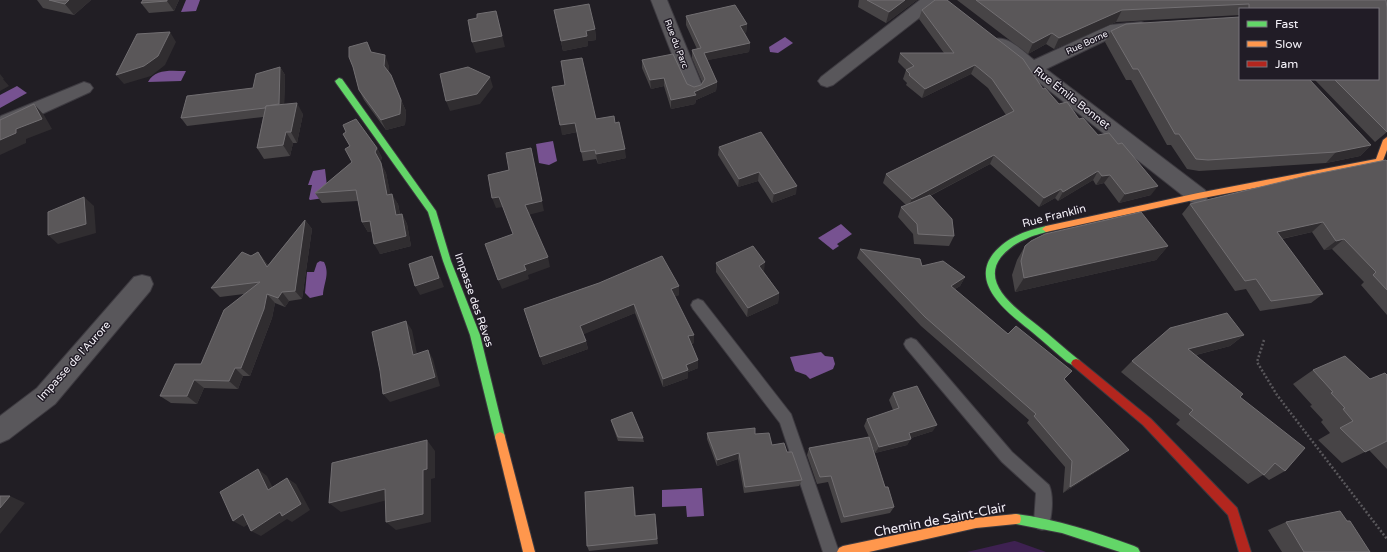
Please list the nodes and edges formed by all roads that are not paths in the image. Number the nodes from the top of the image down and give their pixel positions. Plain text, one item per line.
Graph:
1 (659, 0) edge
2 (931, 0) edge
3 (1155, 27) edge
4 (987, 33) edge
5 (1033, 68) junction
6 (339, 81) dead end
7 (827, 81) dead end
8 (84, 88) dead end
9 (694, 88) edge
10 (0, 126) edge
11 (1387, 140) edge
12 (1381, 162) edge
13 (1198, 196) junction
14 (142, 284) dead end
15 (698, 305) dead end
16 (911, 344) dead end
17 (0, 431) edge
18 (1042, 522) junction
19 (529, 552) edge
20 (831, 552) edge
21 (843, 552) edge
22 (1134, 552) edge
23 (1245, 552) edge

1 - 9 street, Rue du Parc
2 - 7 street
3 - 5 street, Rue Borne
4 - 5 street, Rue Émile Bonnet
5 - 13 street, Rue Émile Bonnet
6 - 19 street, Impasse des Rêves
8 - 10 street
11 - 12 street
12 - 13 street, Rue Franklin
13 - 23 street, Rue Franklin
14 - 17 street, Impasse de l'Aurore
15 - 20 lane
16 - 18 lane
18 - 21 street, Chemin de Saint-Clair
18 - 22 street, Chemin de Saint-Clair

